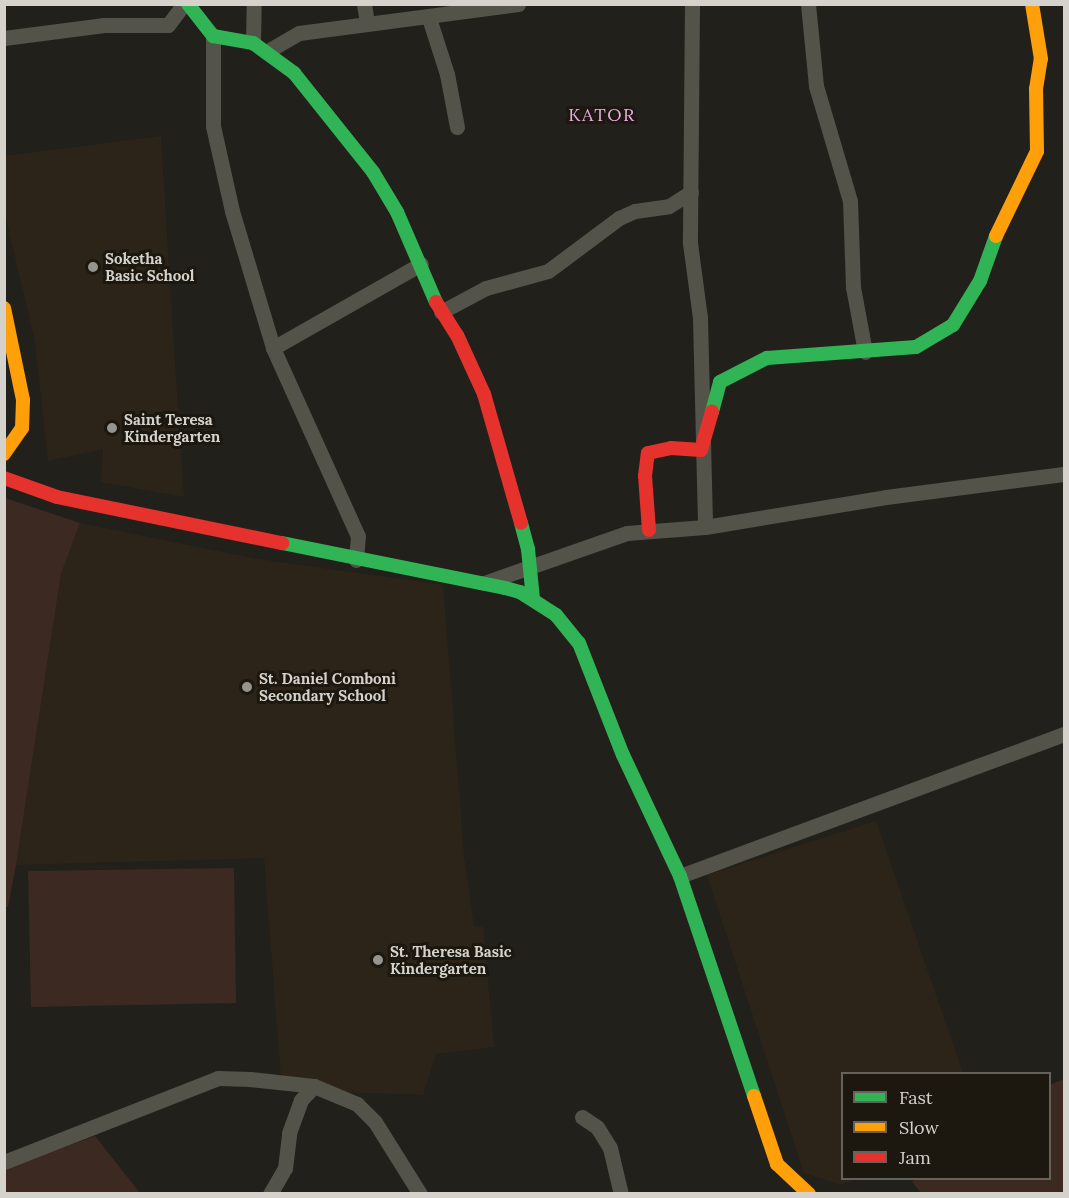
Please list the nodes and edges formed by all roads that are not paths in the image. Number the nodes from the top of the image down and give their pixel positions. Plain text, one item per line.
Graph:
1 (186, 4) edge
2 (254, 4) edge
3 (364, 4) edge
4 (518, 4) edge
5 (692, 4) edge
6 (808, 4) edge
7 (1032, 4) edge
8 (471, 8) edge
9 (429, 18) junction
10 (367, 24) junction
11 (213, 36) junction
12 (4, 38) edge
13 (260, 47) junction
14 (457, 128) dead end
15 (691, 192) junction
16 (421, 264) junction
17 (4, 308) edge
18 (441, 312) junction
19 (273, 348) junction
20 (865, 352) junction
21 (701, 450) junction
22 (4, 454) edge
23 (1065, 474) edge
24 (4, 478) edge
25 (705, 527) junction
26 (649, 530) junction
27 (356, 560) junction
28 (531, 564) junction
29 (484, 583) junction
30 (533, 599) junction
31 (1065, 734) edge
32 (680, 876) junction
33 (314, 1086) junction
34 (582, 1117) dead end
35 (4, 1162) edge
36 (270, 1194) edge
37 (420, 1194) edge
38 (621, 1194) edge
39 (809, 1194) edge

1 - 11 street
1 - 12 street
2 - 13 street
3 - 10 street
4 - 8 street
5 - 15 street
6 - 20 street
7 - 20 street
8 - 9 street
9 - 10 street
9 - 14 street
10 - 13 street
11 - 13 street
11 - 19 street
13 - 16 street
15 - 18 street
15 - 21 street
16 - 18 street
16 - 19 street
17 - 22 street
18 - 28 street
19 - 27 street
20 - 21 street
21 - 25 street
21 - 26 street
23 - 25 street
24 - 27 street
25 - 26 street
26 - 28 street
27 - 29 street
28 - 29 street
28 - 30 street
29 - 30 street
30 - 32 street
31 - 32 street
32 - 39 street
33 - 35 street
33 - 36 street
33 - 37 street
34 - 38 street

